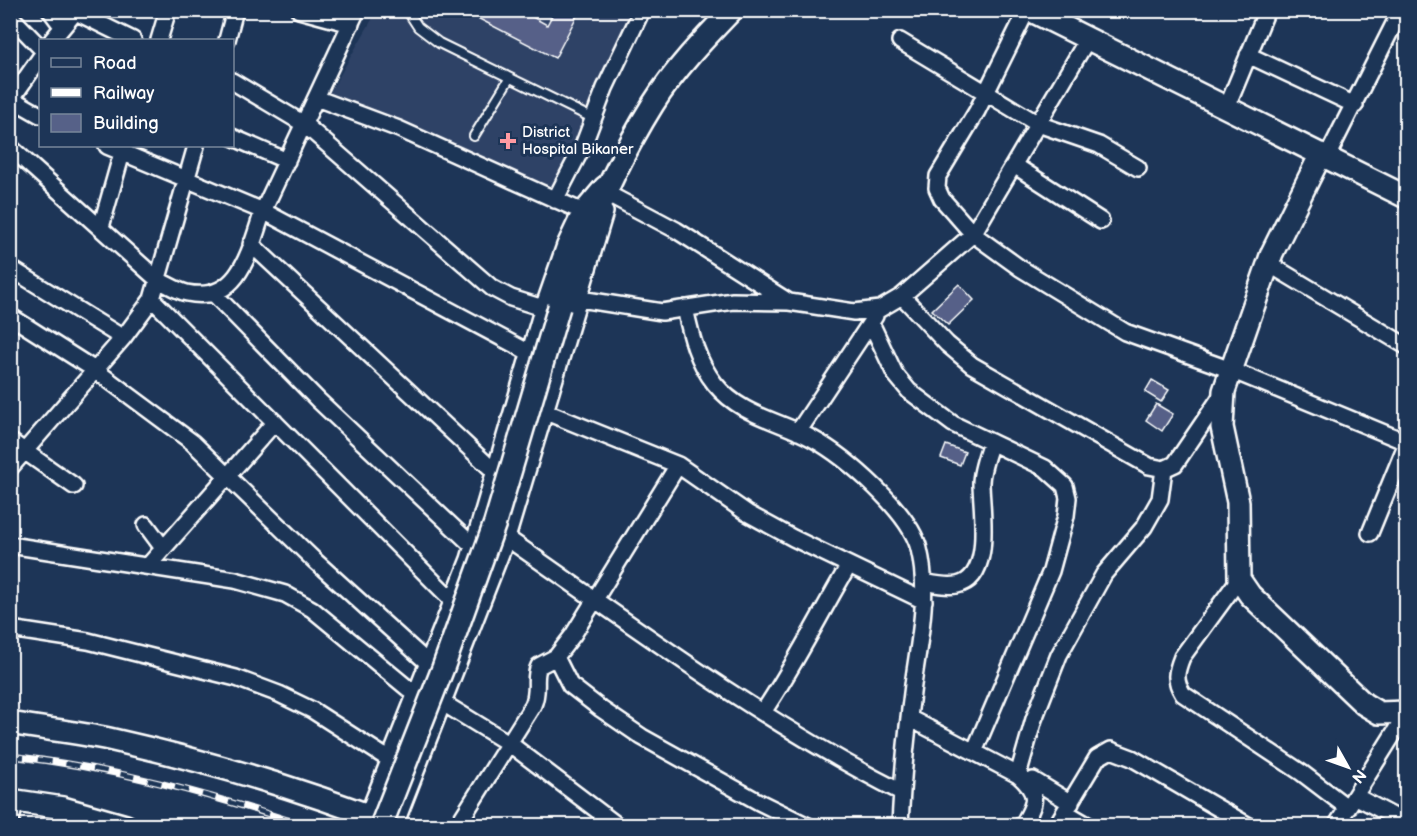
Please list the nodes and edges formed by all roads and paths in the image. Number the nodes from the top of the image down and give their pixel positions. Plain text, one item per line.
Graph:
1 (50, 10) edge
2 (168, 10) edge
3 (236, 10) edge
4 (299, 10) edge
5 (407, 10) edge
6 (642, 10) edge
7 (732, 10) edge
8 (1029, 10) edge
9 (1267, 10) edge
10 (1401, 10) edge
11 (76, 11) edge
12 (10, 16) edge
13 (354, 17) edge
14 (62, 26) junction
15 (53, 39) edge
16 (131, 39) edge
17 (159, 39) edge
18 (227, 39) edge
19 (1087, 40) junction
20 (900, 41) dead end
21 (39, 46) edge
22 (1248, 55) junction
23 (39, 59) edge
24 (509, 79) junction
25 (234, 82) edge
26 (12, 92) edge
27 (986, 94) junction
28 (316, 98) junction
29 (1355, 105) junction
30 (1227, 107) junction
31 (39, 114) edge
32 (592, 118) junction
33 (304, 124) junction
34 (1038, 124) junction
35 (474, 136) dead end
36 (234, 138) edge
37 (10, 147) edge
38 (196, 147) edge
39 (123, 148) edge
40 (1324, 155) junction
41 (287, 161) junction
42 (1014, 165) junction
43 (617, 168) junction
44 (1138, 168) dead end
45 (187, 177) junction
46 (610, 195) junction
47 (1407, 196) edge
48 (555, 200) junction
49 (263, 211) junction
50 (581, 211) junction
51 (1101, 221) dead end
52 (101, 227) junction
53 (973, 234) junction
54 (251, 244) junction
55 (1269, 264) junction
56 (10, 268) edge
57 (158, 280) junction
58 (214, 294) junction
59 (902, 296) junction
60 (580, 298) junction
61 (152, 299) junction
62 (789, 302) junction
63 (551, 307) junction
64 (685, 308) junction
65 (880, 309) junction
66 (10, 316) edge
67 (871, 323) junction
68 (123, 338) junction
69 (1407, 346) edge
70 (530, 353) junction
71 (95, 370) junction
72 (1231, 370) junction
73 (1224, 392) junction
74 (546, 412) junction
75 (275, 422) junction
76 (798, 432) junction
77 (10, 441) edge
78 (991, 442) junction
79 (1407, 444) edge
80 (25, 451) junction
81 (678, 465) junction
82 (10, 468) edge
83 (1164, 469) junction
84 (495, 472) junction
85 (228, 475) junction
86 (74, 486) dead end
87 (146, 525) dead end
88 (1370, 533) dead end
89 (507, 538) junction
90 (10, 545) edge
91 (473, 546) junction
92 (163, 548) junction
93 (849, 565) junction
94 (148, 566) junction
95 (1239, 579) junction
96 (924, 582) junction
97 (594, 600) junction
98 (453, 601) junction
99 (924, 601) junction
100 (10, 629) edge
101 (556, 657) junction
102 (429, 664) junction
103 (416, 695) junction
104 (443, 702) junction
105 (763, 712) junction
106 (1407, 713) edge
107 (909, 718) junction
108 (10, 723) edge
109 (510, 744) junction
110 (974, 752) junction
111 (390, 760) junction
112 (1018, 775) junction
113 (1034, 780) dead end
114 (901, 792) junction
115 (13, 801) edge
116 (1352, 802) junction
117 (1068, 808) junction
118 (385, 822) edge
119 (10, 823) edge
120 (1407, 823) edge
121 (120, 825) edge
122 (457, 825) edge
123 (618, 825) edge
124 (808, 825) edge
125 (900, 825) edge
126 (1022, 825) edge
127 (1056, 825) edge
128 (1089, 825) edge
129 (1248, 825) edge
130 (1336, 825) edge

1 - 14 street
2 - 17 street
3 - 18 street
4 - 13 street
5 - 24 lane
6 - 32 street
7 - 43 street
8 - 19 street
8 - 27 street
9 - 22 street
10 - 29 street
11 - 14 street
11 - 16 street
12 - 21 street
13 - 28 street
14 - 15 street
19 - 30 street
19 - 34 street
20 - 27 street
22 - 29 street
22 - 30 street
23 - 26 street
24 - 32 lane
24 - 35 lane
25 - 33 street
26 - 31 street
27 - 34 street
27 - 53 street
28 - 33 street
28 - 48 street
29 - 40 street
30 - 40 street
32 - 48 street
33 - 41 street
33 - 63 street
34 - 42 street
34 - 44 street
36 - 41 street
37 - 52 street
38 - 45 street
39 - 45 street
39 - 52 street
40 - 47 street
40 - 55 street
41 - 49 street
42 - 51 street
42 - 53 street
43 - 46 street
43 - 50 street
43 - 63 street
45 - 49 street
45 - 57 street
46 - 60 street
46 - 62 street
48 - 50 street
49 - 54 street
49 - 70 street
50 - 63 street
52 - 57 street
53 - 59 street
53 - 72 street
54 - 58 street
54 - 84 street
55 - 69 street
55 - 72 street
56 - 68 street
57 - 58 street
57 - 61 street
58 - 91 street
59 - 65 street
59 - 83 street
60 - 64 street
60 - 74 street
61 - 68 street
61 - 75 street
62 - 64 street
62 - 65 street
63 - 70 street
63 - 118 street, bridge
64 - 76 street
65 - 67 street
66 - 71 street
67 - 76 street
67 - 78 street
68 - 71 street
70 - 84 street
71 - 80 street
71 - 85 street
72 - 73 street
72 - 79 street
73 - 83 street
73 - 95 street
74 - 81 street
74 - 89 street
75 - 85 street
75 - 98 street
76 - 96 street
77 - 80 street
78 - 96 street
78 - 110 street
79 - 88 street
80 - 82 street
80 - 86 street
81 - 93 street
81 - 97 street
83 - 112 street
84 - 91 street
85 - 92 street
85 - 102 street
87 - 92 street
89 - 97 street
89 - 104 street
90 - 94 street
91 - 98 street
92 - 94 street
93 - 99 street
93 - 105 street
94 - 103 street
95 - 106 street
95 - 116 street
96 - 99 street
97 - 101 street
97 - 105 street
98 - 102 street
99 - 107 street
100 - 111 street
101 - 109 street
101 - 124 street
102 - 103 street
103 - 111 street
104 - 109 street
104 - 118 street
105 - 114 street
106 - 116 street
107 - 110 street
107 - 114 street
108 - 118 street
109 - 122 street
109 - 123 street
110 - 112 street
111 - 118 street
112 - 126 street
113 - 117 street
114 - 125 street
115 - 119 street
115 - 121 street
116 - 120 street
116 - 130 street
117 - 127 street
117 - 128 street
117 - 129 street

